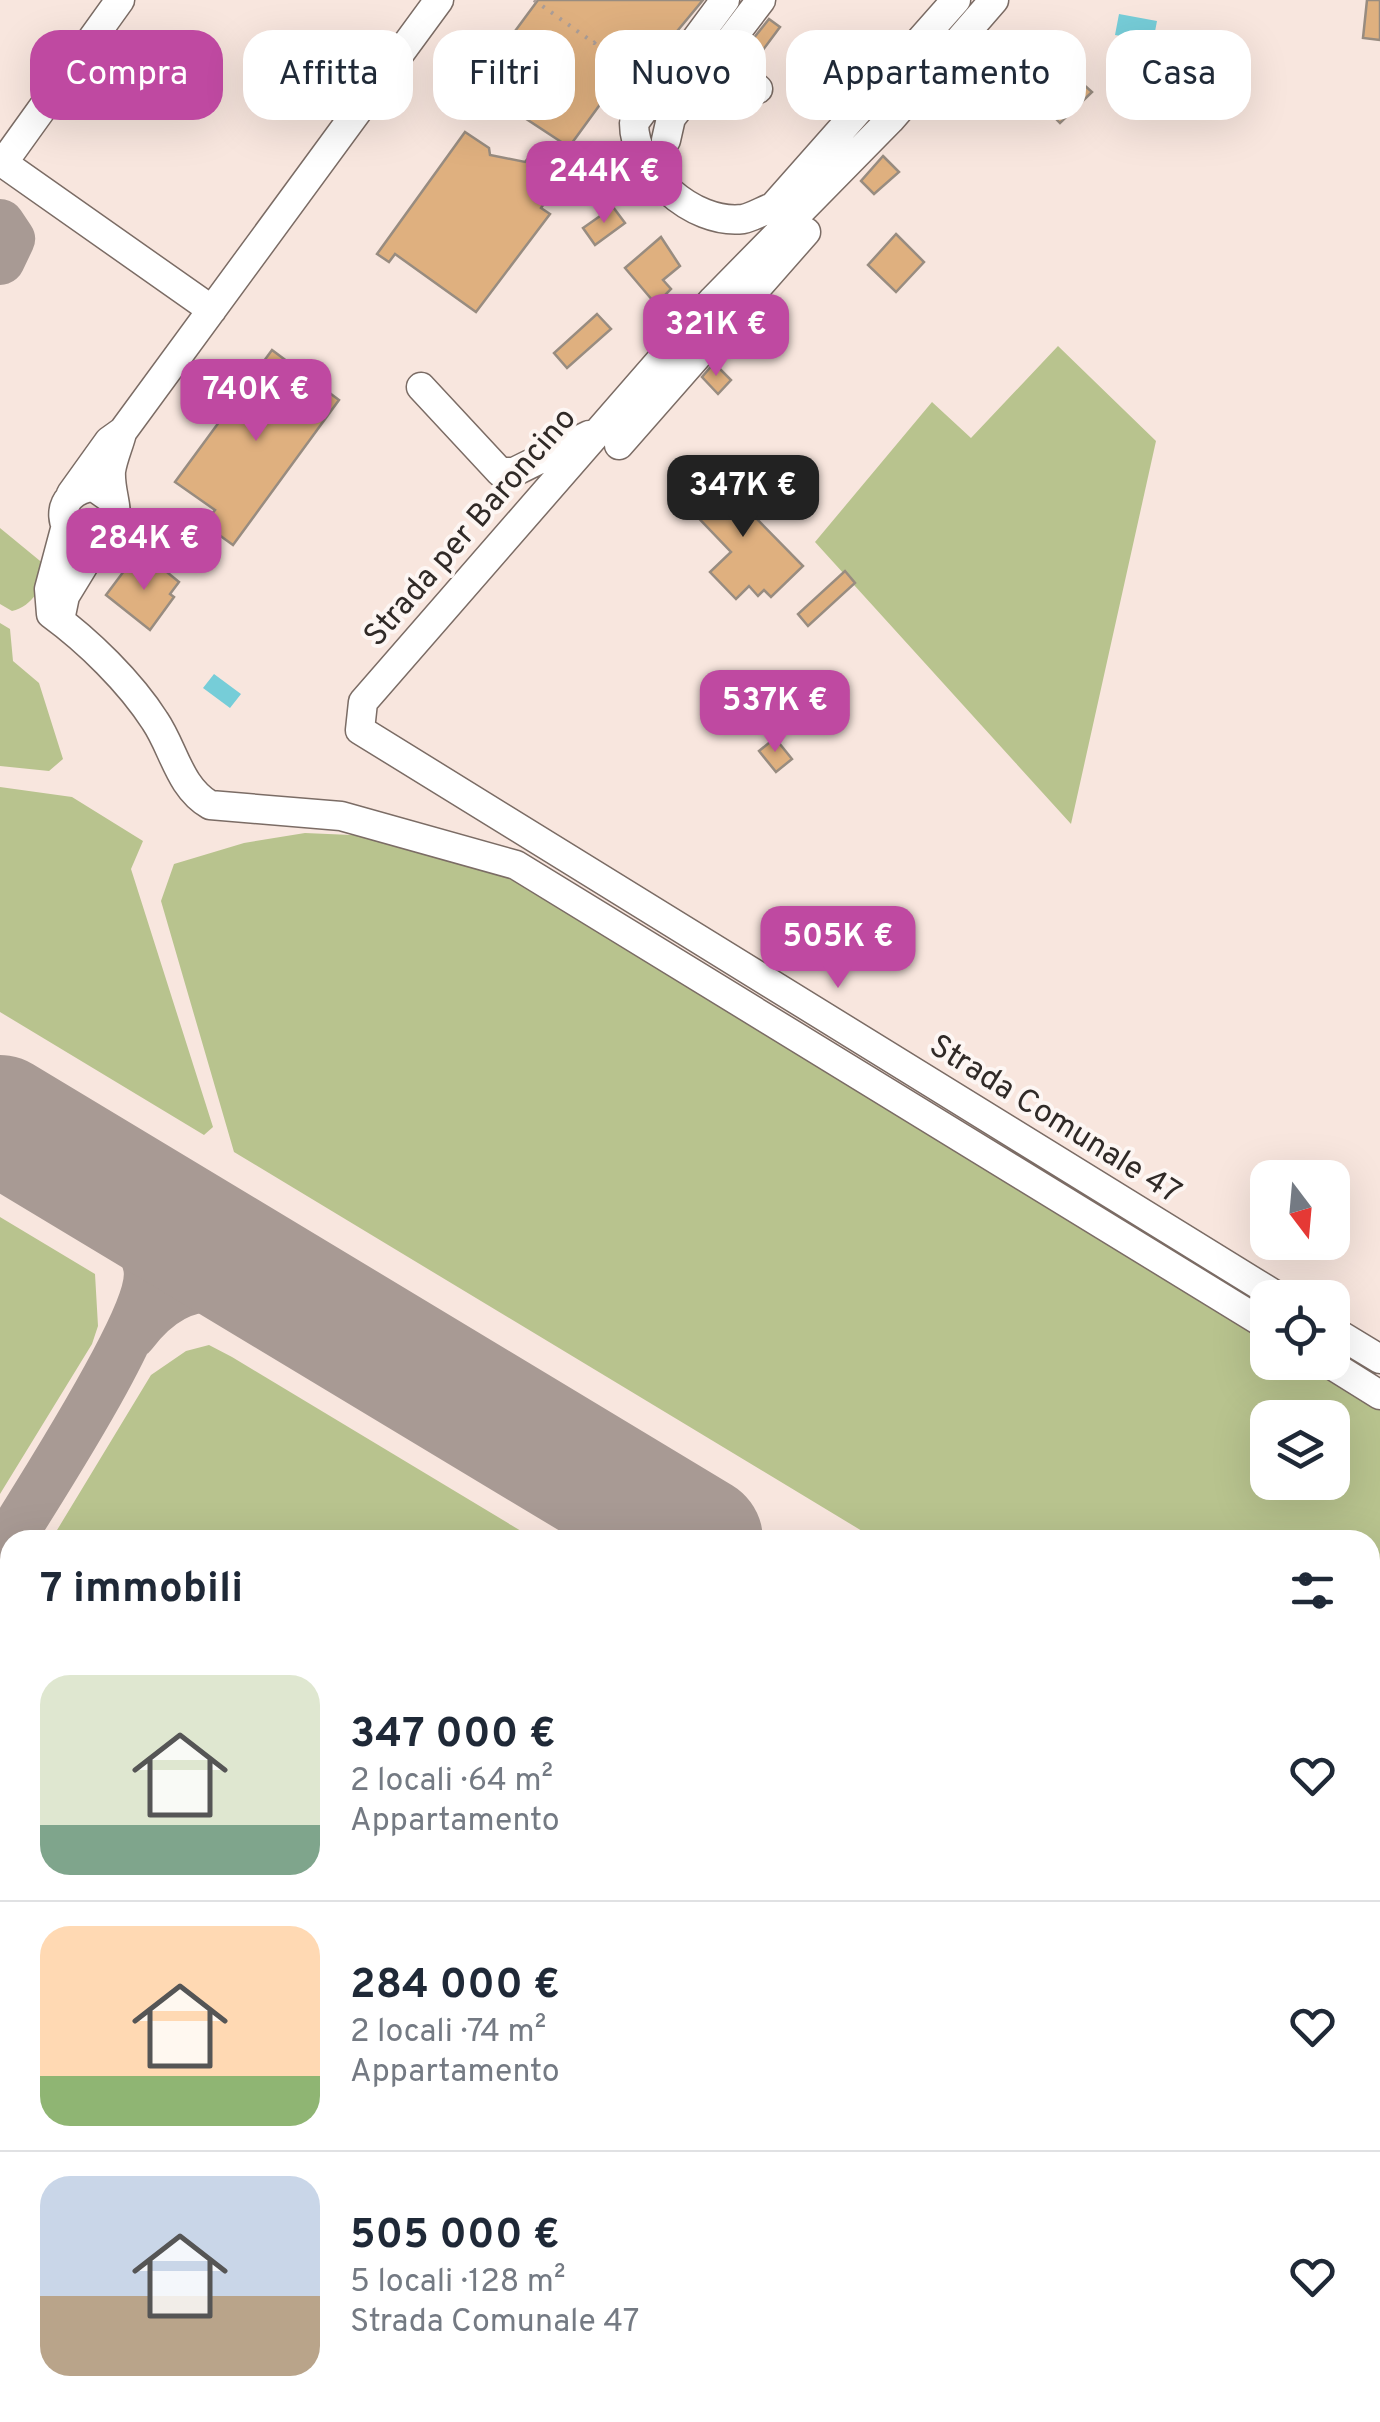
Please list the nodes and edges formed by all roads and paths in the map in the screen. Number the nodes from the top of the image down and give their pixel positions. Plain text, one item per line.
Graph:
1 (120, 0) edge
2 (440, 0) edge
3 (534, 0) edge
4 (725, 0) edge
5 (760, 0) edge
6 (944, 0) edge
7 (956, 0) edge
8 (994, 0) edge
9 (595, 42) edge
10 (692, 120) edge
11 (844, 125) junction
12 (666, 140) junction
13 (646, 167) junction
14 (212, 310) junction
15 (421, 387) dead end
16 (123, 432) junction
17 (609, 437) junction
18 (70, 494) junction
19 (114, 501) junction
20 (65, 528) junction
21 (98, 542) junction
22 (60, 620) junction
23 (363, 702) joint
24 (1251, 1280) edge
25 (1250, 1315) edge
26 (1350, 1341) edge
27 (1380, 1359) edge
28 (1350, 1377) edge
29 (1380, 1395) edge

1 - 14 street
2 - 14 street
3 - 9 path
4 - 13 street
5 - 12 street
6 - 11 street
7 - 11 street
8 - 17 street, Strada per Baroncino
10 - 12 street
11 - 13 street
12 - 13 street
14 - 16 street
15 - 17 street
16 - 18 street
16 - 19 street
17 - 23 street, Strada per Baroncino
18 - 19 street
18 - 20 street
19 - 21 street
20 - 21 street
20 - 22 street
21 - 22 street
22 - 25 street
23 - 24 street, Strada Comunale 47
26 - 27 street
28 - 29 street

